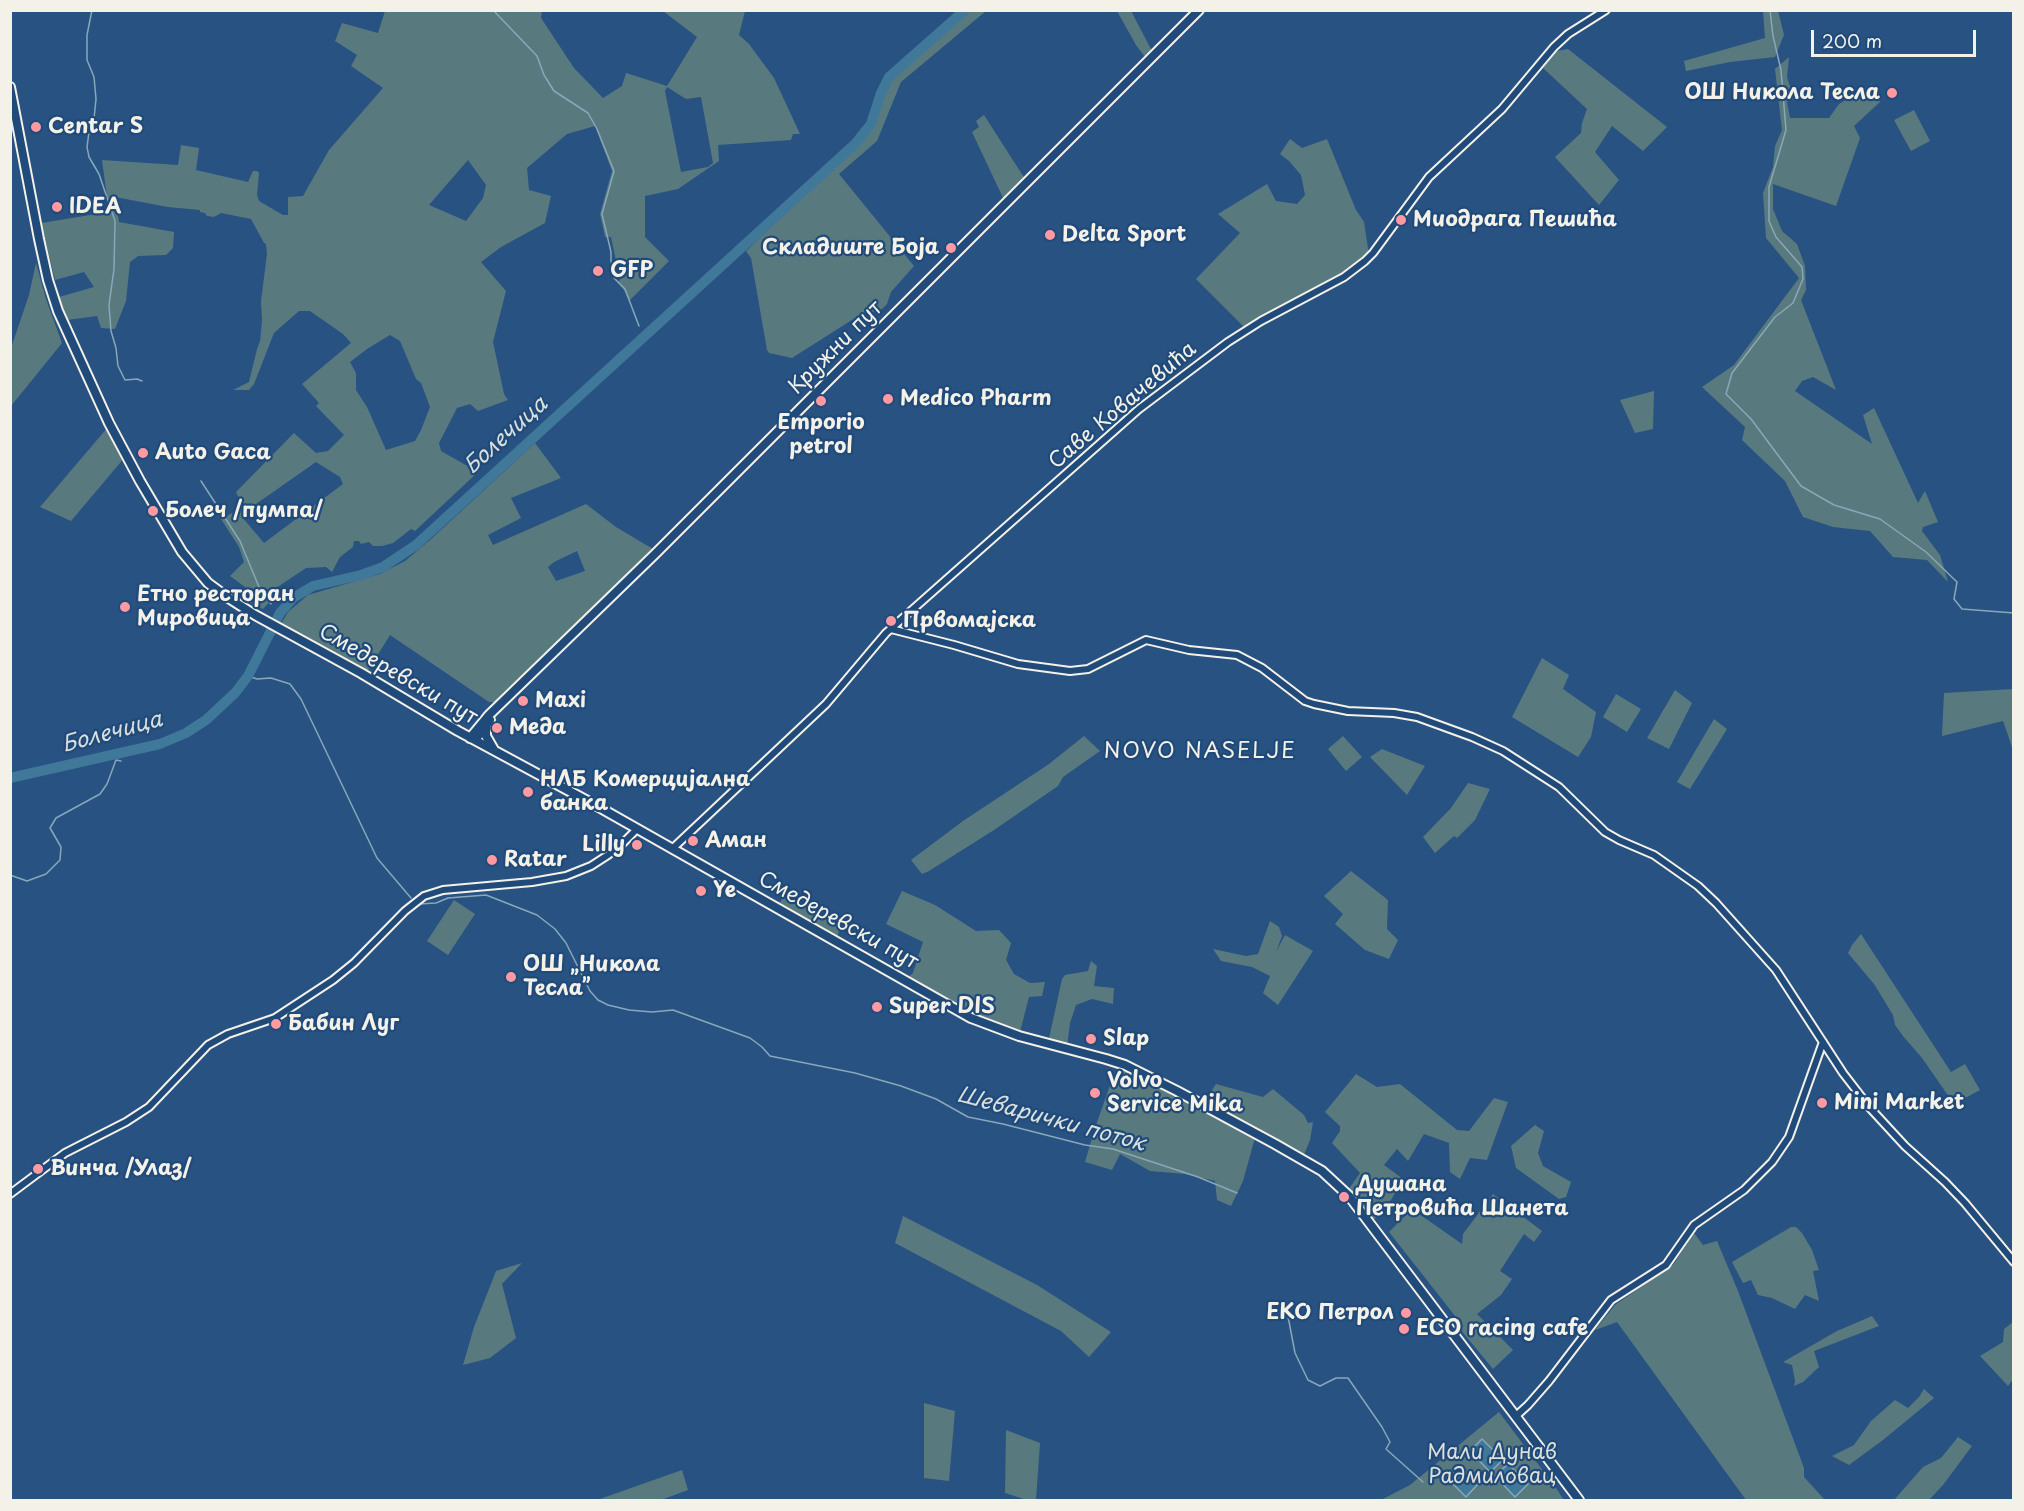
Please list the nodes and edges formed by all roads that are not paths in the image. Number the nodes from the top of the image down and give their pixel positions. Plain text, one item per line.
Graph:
1 (1199, 10) edge
2 (1606, 10) edge
3 (10, 87) edge
4 (891, 629) junction
5 (483, 725) junction
6 (458, 731) junction
7 (473, 739) junction
8 (495, 752) junction
9 (637, 829) junction
10 (672, 849) junction
11 (1823, 1042) junction
12 (10, 1194) edge
13 (2013, 1262) edge
14 (1515, 1415) junction
15 (1579, 1500) edge

1 - 5 main road, Кружни пут
2 - 4 street, Саве Ковачевића
3 - 6 main road, Смедеревски пут
4 - 10 street, Саве Ковачевића
4 - 11 street
5 - 6 main road
5 - 7 main road, Кружни пут
5 - 8 main road
6 - 7 main road, Смедеревски пут
7 - 8 main road, Смедеревски пут
8 - 9 main road, Смедеревски пут
9 - 10 main road, Смедеревски пут
9 - 12 street
10 - 14 main road, Смедеревски пут
11 - 13 street
11 - 14 street
14 - 15 main road, Смедеревски пут

